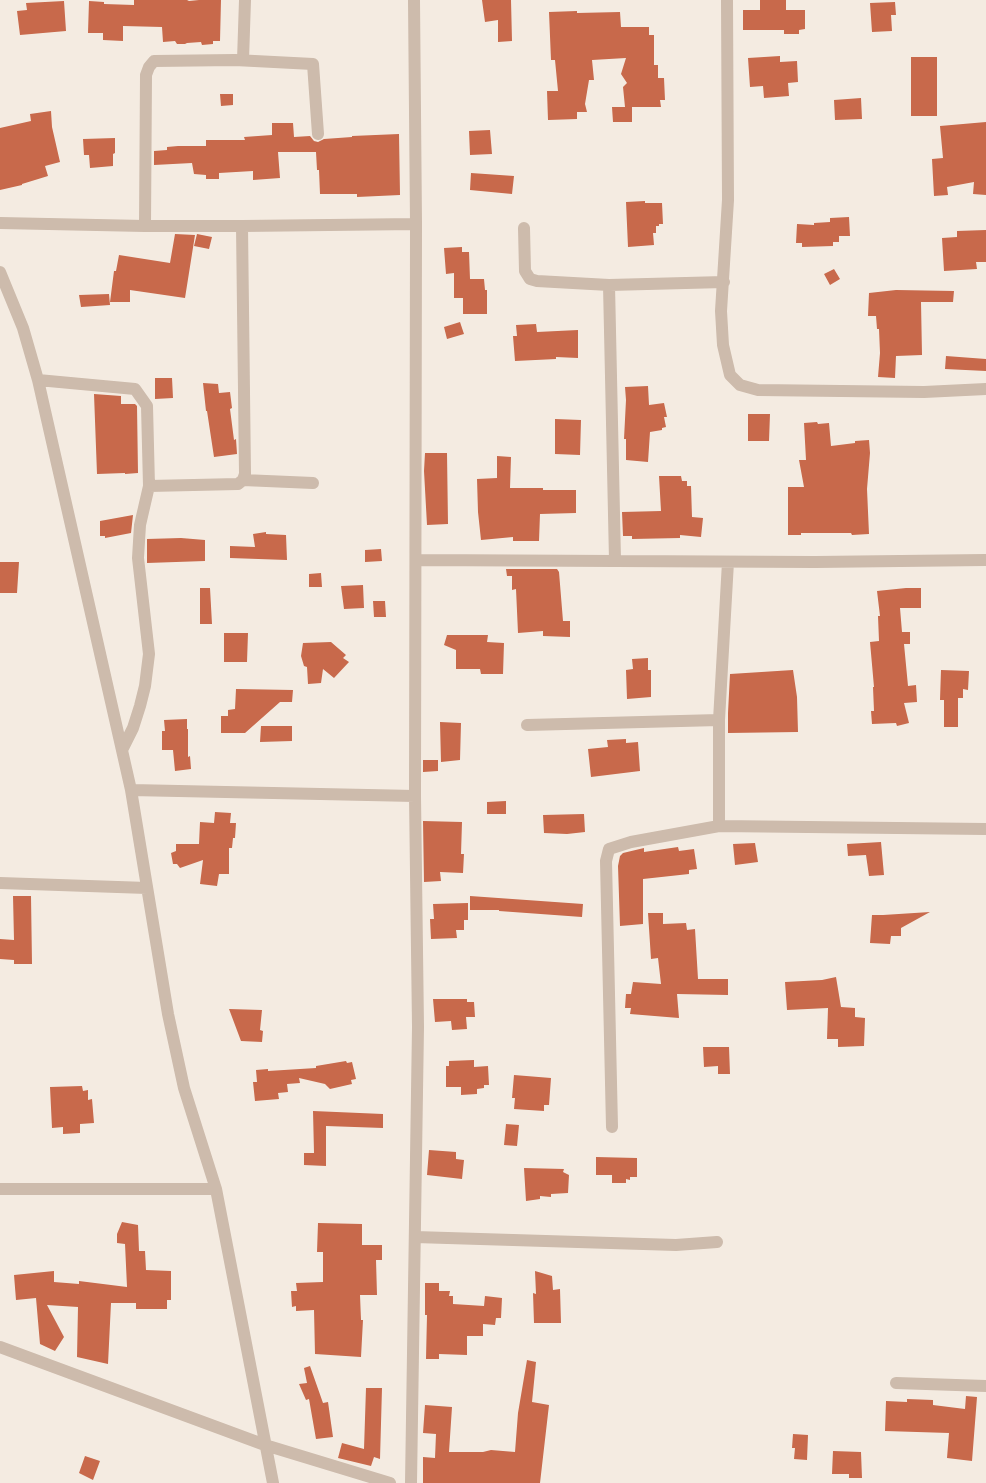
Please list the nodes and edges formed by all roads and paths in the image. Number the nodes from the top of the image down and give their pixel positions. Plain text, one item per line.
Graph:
1 (245, 0) edge
2 (414, 0) edge
3 (727, 0) edge
4 (242, 60) junction
5 (318, 134) dead end
6 (0, 223) edge
7 (416, 224) junction
8 (145, 226) junction
9 (242, 226) junction
10 (524, 228) dead end
11 (0, 272) edge
12 (724, 282) junction
13 (609, 285) junction
14 (38, 380) junction
15 (986, 389) edge
16 (243, 480) junction
17 (313, 482) dead end
18 (150, 486) junction
19 (416, 560) junction
20 (615, 560) junction
21 (986, 560) edge
22 (728, 562) junction
23 (719, 720) junction
24 (527, 725) dead end
25 (122, 750) junction
26 (131, 790) junction
27 (415, 796) junction
28 (719, 826) junction
29 (986, 829) edge
30 (0, 883) edge
31 (146, 888) junction
32 (612, 1127) dead end
33 (0, 1189) edge
34 (216, 1189) junction
35 (415, 1237) junction
36 (717, 1242) dead end
37 (0, 1347) edge
38 (896, 1384) dead end
39 (986, 1386) edge
40 (265, 1445) junction
41 (273, 1483) edge
42 (390, 1483) edge
43 (411, 1483) edge

1 - 4 street
2 - 7 street
3 - 12 street
4 - 5 street
4 - 8 street
6 - 8 street
7 - 9 street
7 - 19 street
8 - 9 street
9 - 16 street
10 - 13 street
11 - 14 street
12 - 13 street
12 - 15 street
13 - 20 street
14 - 18 street
14 - 25 street
16 - 17 street
16 - 18 street
18 - 25 street
19 - 20 street
19 - 27 street
20 - 22 street
21 - 22 street
22 - 23 street
23 - 24 street
23 - 28 street
25 - 26 street
26 - 27 street
26 - 31 street
27 - 35 street
28 - 29 street
28 - 32 street
30 - 31 street
31 - 34 street
33 - 34 street
34 - 40 street
35 - 36 street
35 - 43 street
37 - 40 street
38 - 39 street
40 - 41 street
40 - 42 street

